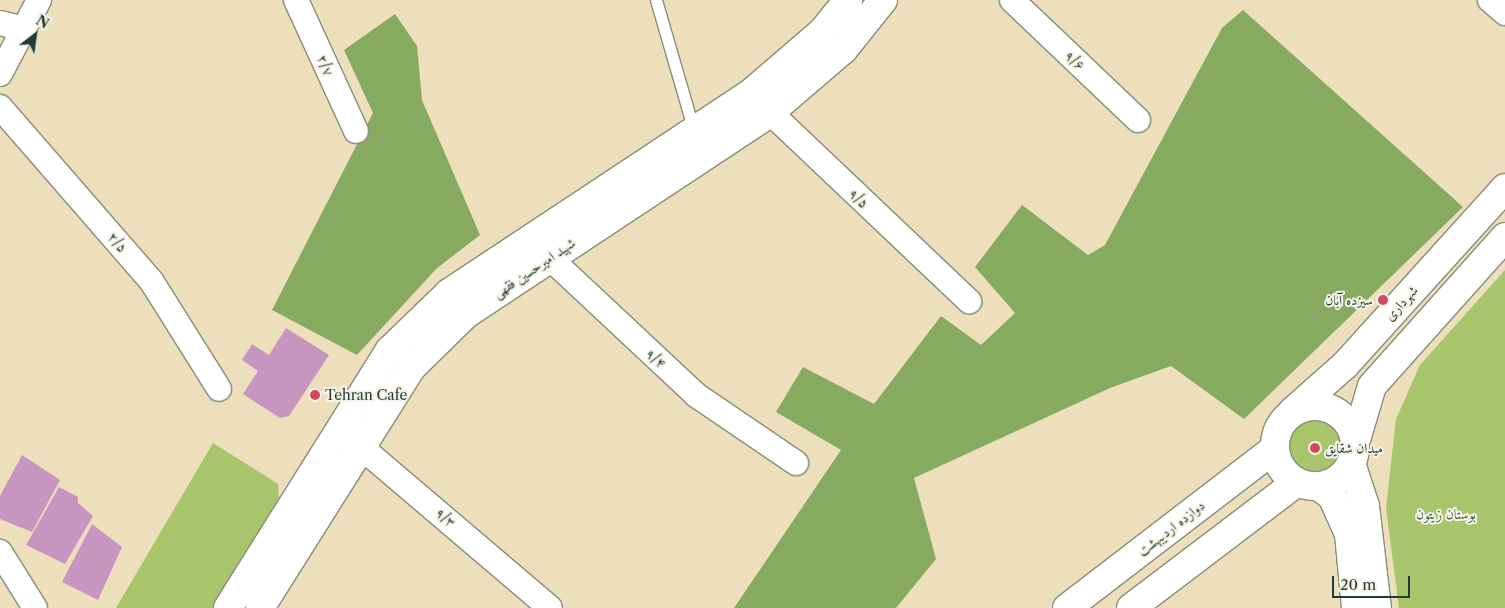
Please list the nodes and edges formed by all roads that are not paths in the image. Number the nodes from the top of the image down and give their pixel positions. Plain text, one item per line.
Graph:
1 (39, 0) edge
2 (296, 0) edge
3 (656, 0) edge
4 (848, 0) edge
5 (883, 0) edge
6 (1012, 0) edge
7 (1490, 0) edge
8 (1505, 13) edge
9 (0, 23) edge
10 (24, 29) junction
11 (0, 74) edge
12 (751, 93) junction
13 (0, 107) edge
14 (768, 114) junction
15 (1138, 120) dead end
16 (694, 130) junction
17 (356, 131) dead end
18 (1505, 188) edge
19 (530, 236) junction
20 (1505, 237) edge
21 (546, 259) junction
22 (969, 300) dead end
23 (219, 389) dead end
24 (1292, 412) junction
25 (339, 430) junction
26 (361, 444) junction
27 (1274, 449) junction
28 (1353, 453) junction
29 (796, 463) dead end
30 (1308, 484) junction
31 (0, 552) edge
32 (35, 608) edge
33 (228, 608) edge
34 (260, 608) edge
35 (550, 608) edge
36 (1067, 608) edge
37 (1131, 608) edge
38 (1356, 608) edge
39 (1377, 608) edge

1 - 10 street
2 - 17 street, ۲/۷
3 - 16 lane
4 - 12 street, شهید امیرحسین فقهی
5 - 14 street, شهید امیرحسین فقهی
6 - 15 street, ۹/۶
7 - 8 street
9 - 10 street
10 - 11 street
12 - 14 street, ۹/۵
12 - 16 street, شهید امیرحسین فقهی
13 - 23 street, ۲/۵
14 - 21 street, شهید امیرحسین فقهی
14 - 22 street, ۹/۵
16 - 19 street, شهید امیرحسین فقهی
18 - 24 street, شهرداری
19 - 21 street, ۹/۴
19 - 25 street, شهید امیرحسین فقهی
20 - 28 street
21 - 26 street, شهید امیرحسین فقهی
21 - 29 street, ۹/۴
24 - 27 street
24 - 28 street
25 - 26 street, ۹/۳
25 - 33 street, شهید امیرحسین فقهی
26 - 34 street, شهید امیرحسین فقهی
26 - 35 street, ۹/۳
27 - 30 street
27 - 36 street, دوازده اردیبهشت
28 - 30 street
28 - 39 street
30 - 37 street
30 - 38 street
31 - 32 street

